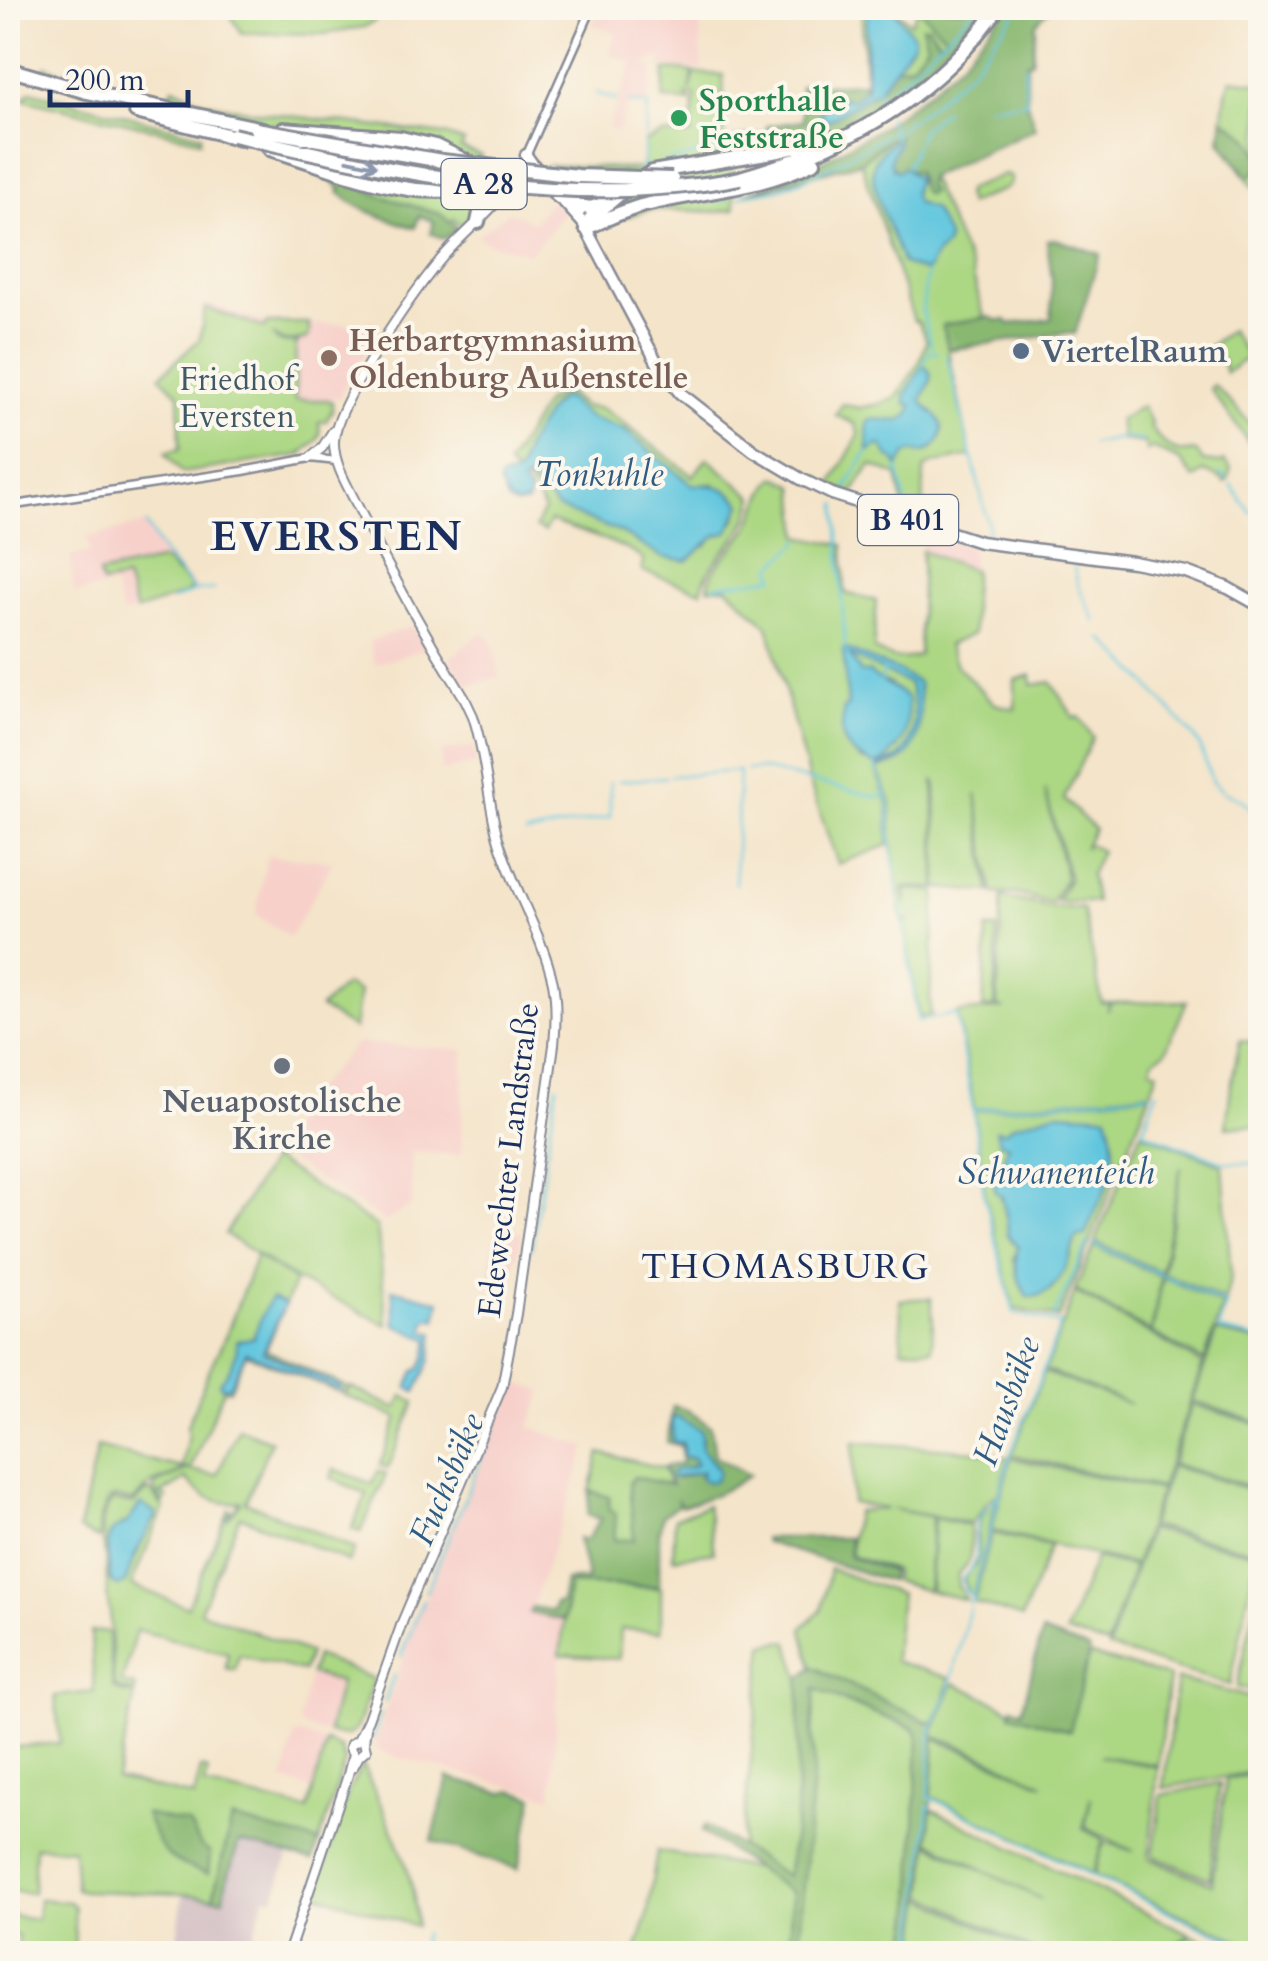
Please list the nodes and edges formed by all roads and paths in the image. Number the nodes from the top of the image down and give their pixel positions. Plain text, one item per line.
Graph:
1 (592, 8) edge
2 (988, 8) edge
3 (998, 8) edge
4 (10, 74) edge
5 (885, 112) junction
6 (207, 124) junction
7 (256, 128) junction
8 (233, 135) junction
9 (526, 156) junction
10 (734, 174) junction
11 (514, 178) junction
12 (553, 182) junction
13 (437, 191) junction
14 (613, 200) junction
15 (578, 206) junction
16 (478, 222) junction
17 (584, 226) junction
18 (336, 427) junction
19 (323, 446) junction
20 (334, 447) junction
21 (315, 458) junction
22 (337, 461) junction
23 (8, 506) edge
24 (1260, 606) edge
25 (288, 1954) edge

1 - 9 street
2 - 5 highway, A 28
3 - 5 highway, A 28
4 - 6 highway, A 28
5 - 10 highway, A 28
5 - 10 highway, A 28
6 - 7 highway, A 28
6 - 8 highway, A 28
7 - 10 highway, A 28, bridge
7 - 11 highway, bridge
8 -> 10 highway, A 28, bridge
8 - 13 highway, bridge
9 - 11 main road
9 - 12 main road
10 - 14 highway
10 - 17 highway
11 - 12 main road
11 - 13 highway
11 - 16 main road
11 - 17 main road
12 - 15 main road, B 401
13 - 16 highway
14 - 15 highway
14 - 17 highway
15 - 17 main road, B 401
16 - 18 main road
17 - 24 main road, B 401
18 - 19 main road
18 - 20 main road, Edewechter Landstraße
19 - 20 main road
19 - 21 main road
20 - 21 street
20 - 22 main road, Edewechter Landstraße
21 - 22 street
21 - 23 street
22 - 25 main road, Edewechter Landstraße

